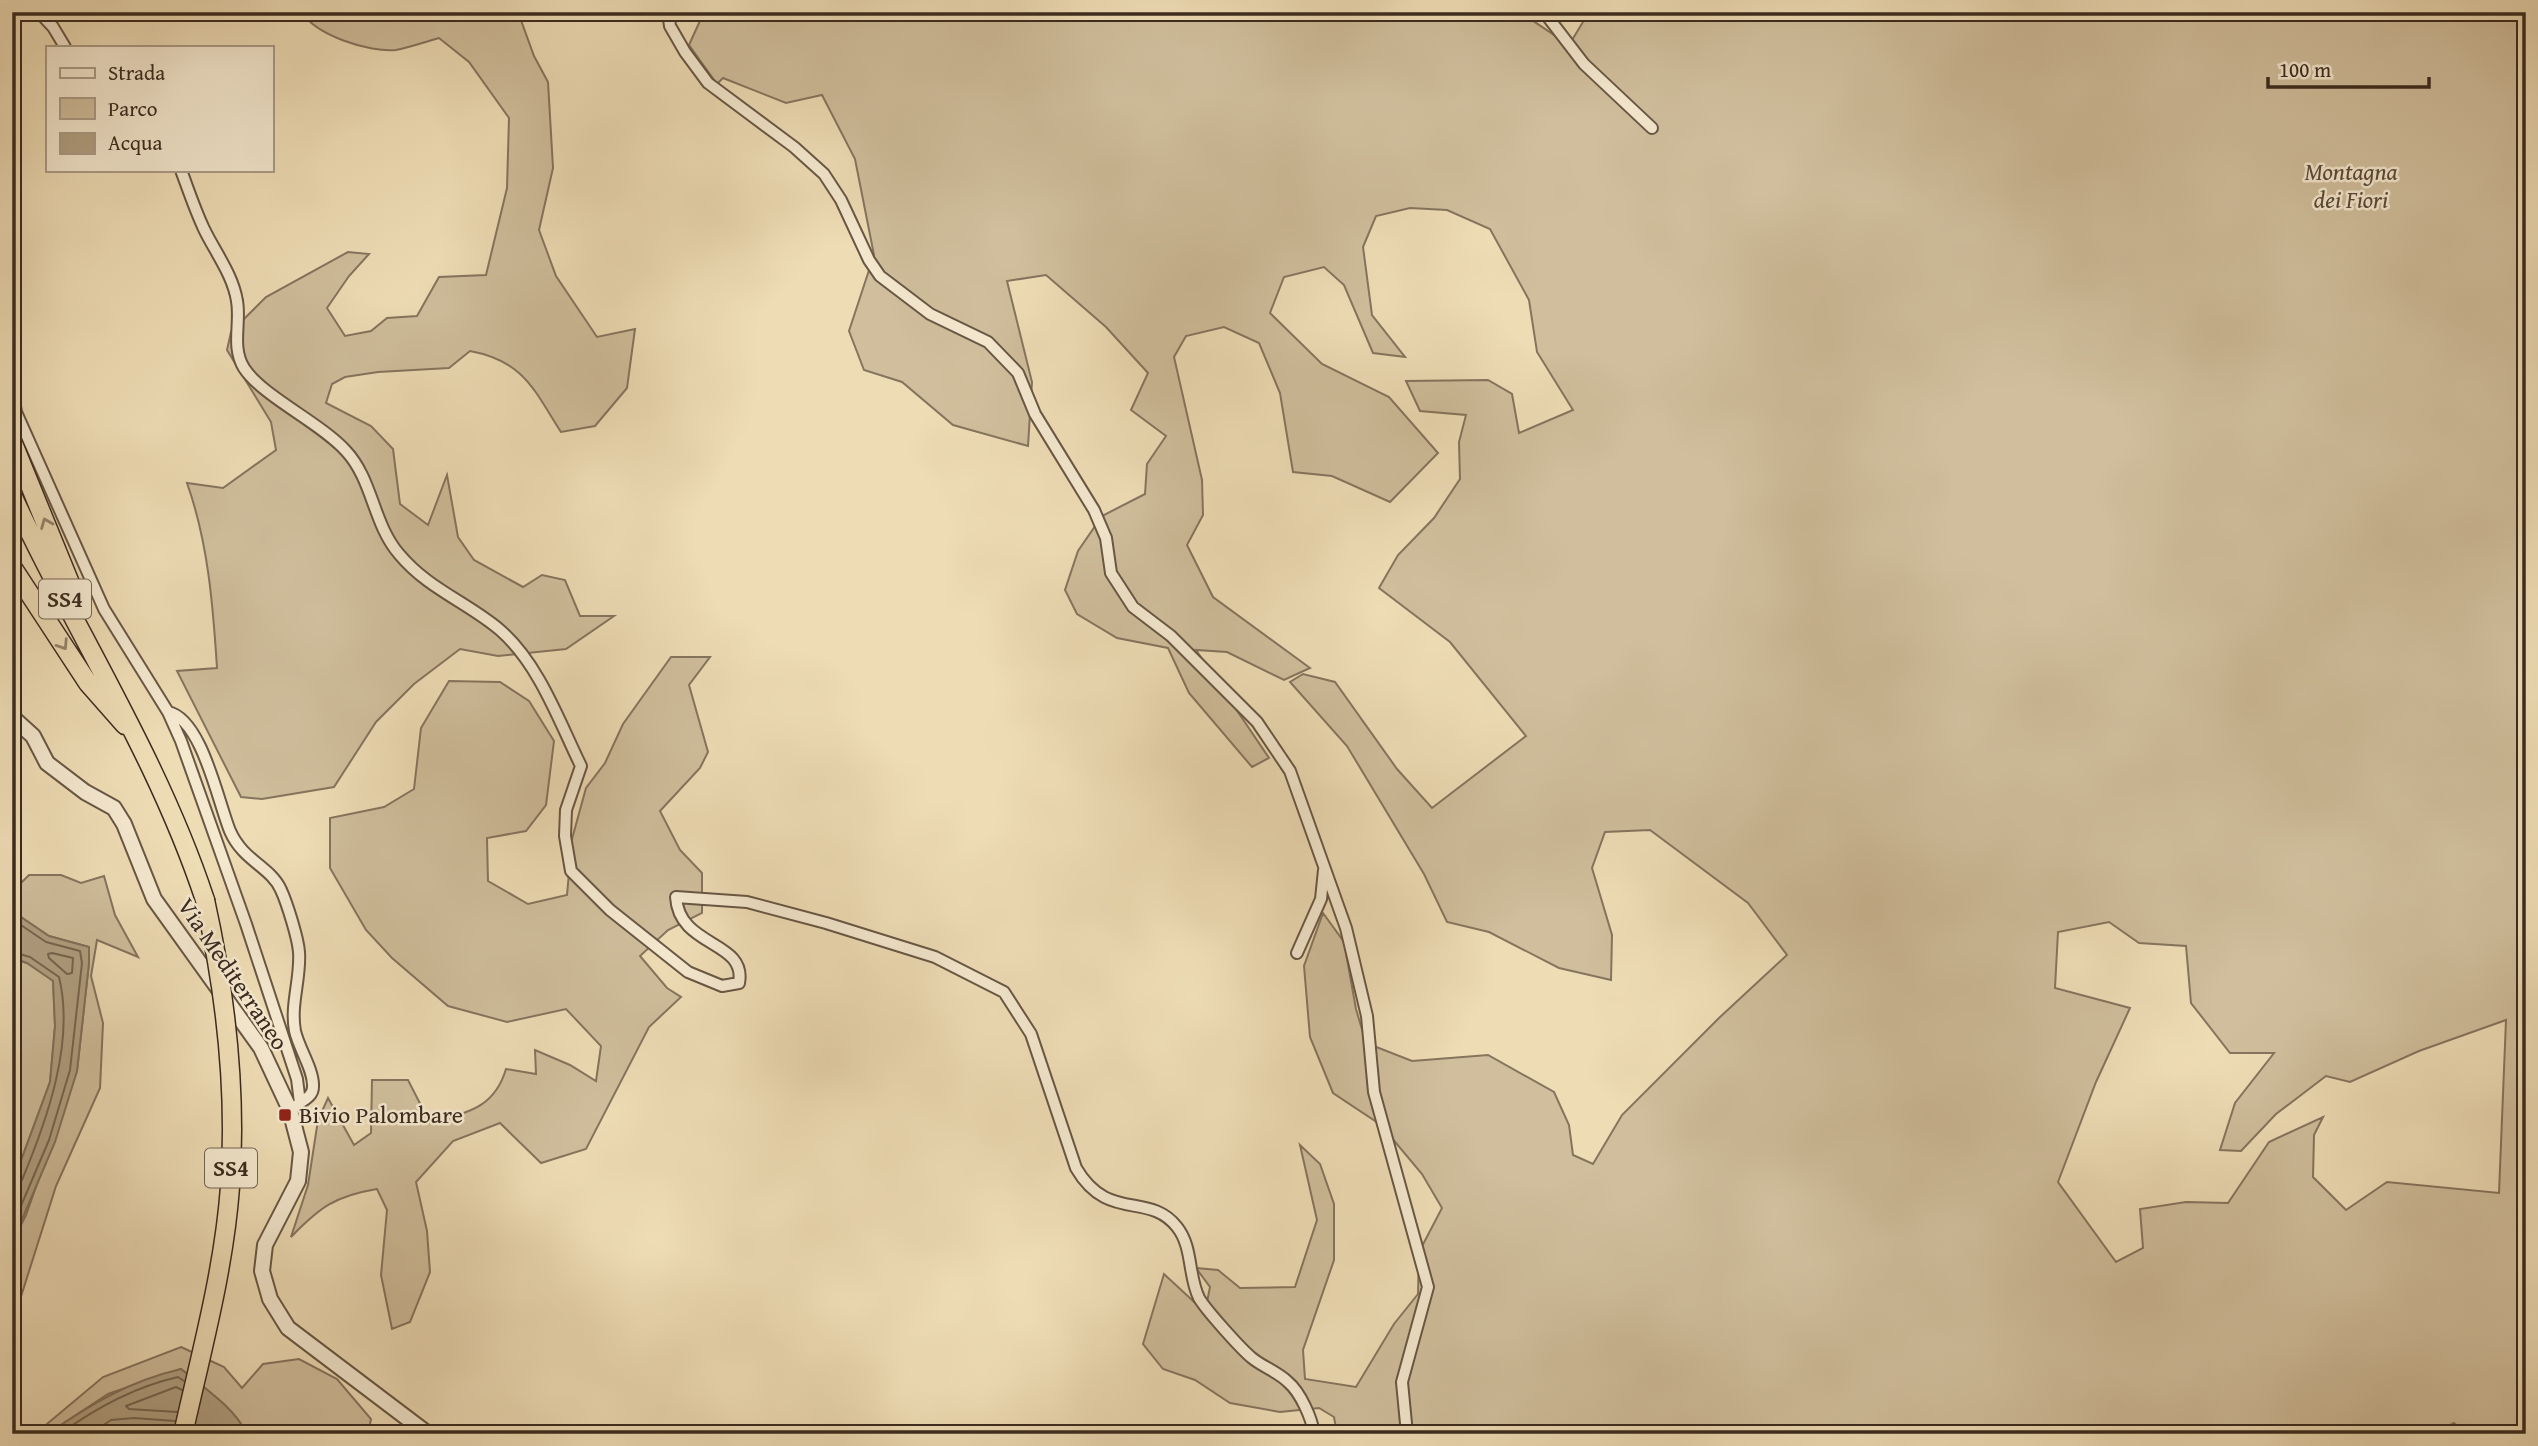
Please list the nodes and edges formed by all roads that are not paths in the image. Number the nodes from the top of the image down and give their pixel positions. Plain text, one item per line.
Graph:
1 (39, 12) edge
2 (668, 12) edge
3 (1544, 12) edge
4 (64, 46) edge
5 (1652, 128) dead end
6 (182, 172) edge
7 (12, 291) edge
8 (12, 356) edge
9 (12, 390) edge
10 (12, 441) edge
11 (12, 495) edge
12 (12, 567) edge
13 (108, 678) junction
14 (168, 712) junction
15 (12, 717) edge
16 (143, 747) junction
17 (1325, 864) junction
18 (1297, 953) dead end
19 (295, 1107) junction
20 (183, 1434) edge
21 (428, 1434) edge
22 (1314, 1434) edge
23 (1407, 1434) edge

1 - 4 street
2 - 17 street
3 - 5 street
6 - 22 street
7 - 8 street
9 - 14 street
13 -> 10 highway
11 - 13 highway, SS4
12 -> 16 highway
13 - 16 highway, SS4
14 - 19 street
14 - 19 street
15 - 19 street, Via Mediterraneo
16 - 20 highway, SS4, bridge
17 - 18 street
17 - 23 street
19 - 21 street, Via Mediterraneo

